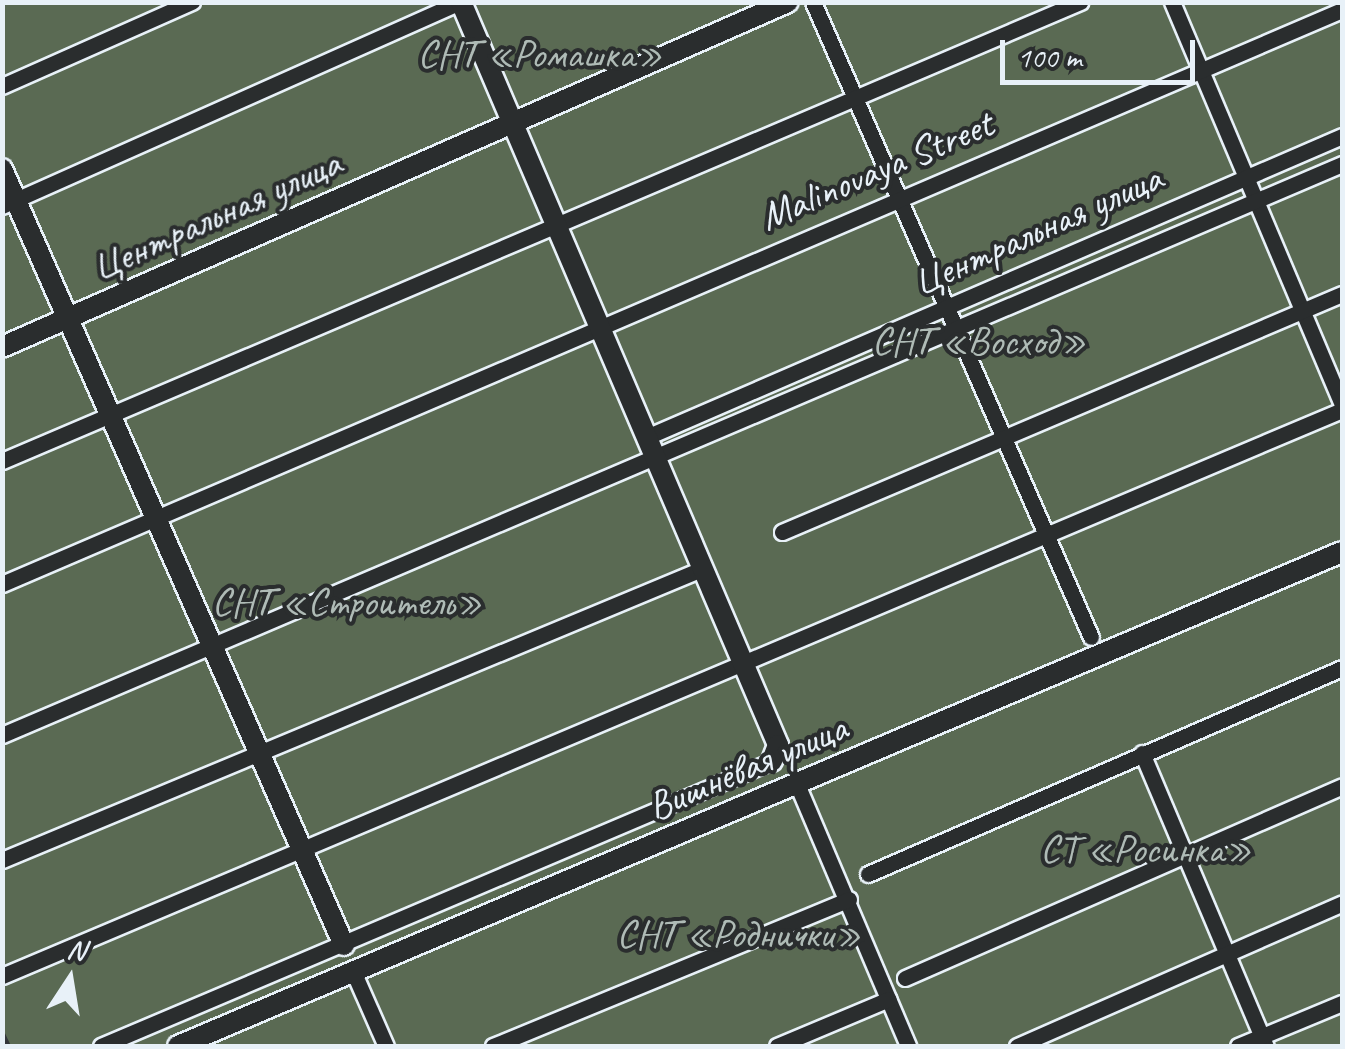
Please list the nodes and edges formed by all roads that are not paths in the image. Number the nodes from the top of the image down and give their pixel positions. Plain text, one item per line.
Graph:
1 (192, 2) edge
2 (461, 2) edge
3 (788, 2) edge
4 (813, 2) edge
5 (1080, 2) edge
6 (1172, 2) edge
7 (1342, 10) edge
8 (1201, 70) junction
9 (2, 86) edge
10 (851, 99) junction
11 (512, 121) junction
12 (1342, 136) edge
13 (1342, 164) edge
14 (2, 169) edge
15 (1246, 178) junction
16 (893, 198) junction
17 (1256, 200) junction
18 (9, 203) edge
19 (558, 224) junction
20 (1342, 294) edge
21 (946, 309) junction
22 (1303, 310) junction
23 (69, 319) junction
24 (600, 322) junction
25 (956, 330) junction
26 (2, 347) edge
27 (1342, 407) edge
28 (110, 415) junction
29 (649, 436) junction
30 (1008, 436) junction
31 (658, 458) junction
32 (2, 460) edge
33 (156, 516) junction
34 (782, 532) dead end
35 (1050, 533) junction
36 (1342, 552) edge
37 (704, 568) junction
38 (2, 584) edge
39 (1091, 636) dead end
40 (211, 648) junction
41 (746, 667) junction
42 (1342, 668) edge
43 (2, 736) edge
44 (1142, 752) junction
45 (259, 754) junction
46 (772, 761) joint
47 (797, 784) junction
48 (1342, 786) edge
49 (303, 852) junction
50 (1184, 852) junction
51 (2, 860) edge
52 (868, 874) dead end
53 (849, 900) junction
54 (1342, 904) edge
55 (344, 945) junction
56 (1226, 953) junction
57 (352, 971) junction
58 (2, 976) edge
59 (905, 978) dead end
60 (889, 998) junction
61 (1342, 1003) edge
62 (1263, 1041) edge
63 (102, 1046) edge
64 (178, 1046) edge
65 (386, 1046) edge
66 (493, 1046) edge
67 (777, 1046) edge
68 (908, 1046) edge
69 (1017, 1046) edge
70 (1238, 1046) edge

1 - 9 street
2 - 11 street
2 - 18 street
3 - 11 street, Центральная улица
4 - 10 street
5 - 10 street
6 - 8 street
7 - 8 street, Malinovaya Street
8 - 15 street
8 - 16 street, Malinovaya Street
10 - 16 street
10 - 19 street
11 - 19 street
11 - 23 street, Центральная улица
12 - 15 street, Центральная улица
13 - 17 street, Центральная улица
14 - 18 street
15 - 17 street
15 - 21 street, Центральная улица
16 - 21 street
16 - 24 street, Malinovaya Street
17 - 22 street
17 - 25 street, Центральная улица
18 - 23 street
19 - 24 street
19 - 28 street
20 - 22 street
21 - 25 street
21 - 29 street, Центральная улица
22 - 27 street
22 - 30 street
23 - 26 street, Центральная улица
23 - 28 street
24 - 29 street
24 - 33 street, Malinovaya Street
25 - 30 street
25 - 31 street, Центральная улица
27 - 35 street
28 - 32 street
28 - 33 street
29 - 31 street
30 - 34 street
30 - 35 street
31 - 37 street
31 - 40 street, Центральная улица
33 - 38 street, Malinovaya Street
33 - 40 street
35 - 39 street
35 - 41 street
36 - 47 street, Вишнёвая улица
37 - 41 street
37 - 45 street
40 - 43 street, Центральная улица
40 - 45 street
41 - 46 street
41 - 49 street
42 - 44 street
44 - 50 street
44 - 52 street
45 - 49 street
45 - 51 street
46 - 55 street
47 - 53 street
47 - 57 street, Вишнёвая улица
48 - 50 street
49 - 55 street
49 - 58 street
50 - 56 street
50 - 59 street
53 - 60 street
53 - 66 street
54 - 56 street
55 - 63 street
56 - 62 street
56 - 69 street
57 - 64 street, Вишнёвая улица
57 - 65 street
60 - 67 street
60 - 68 street
61 - 62 street
62 - 70 street

